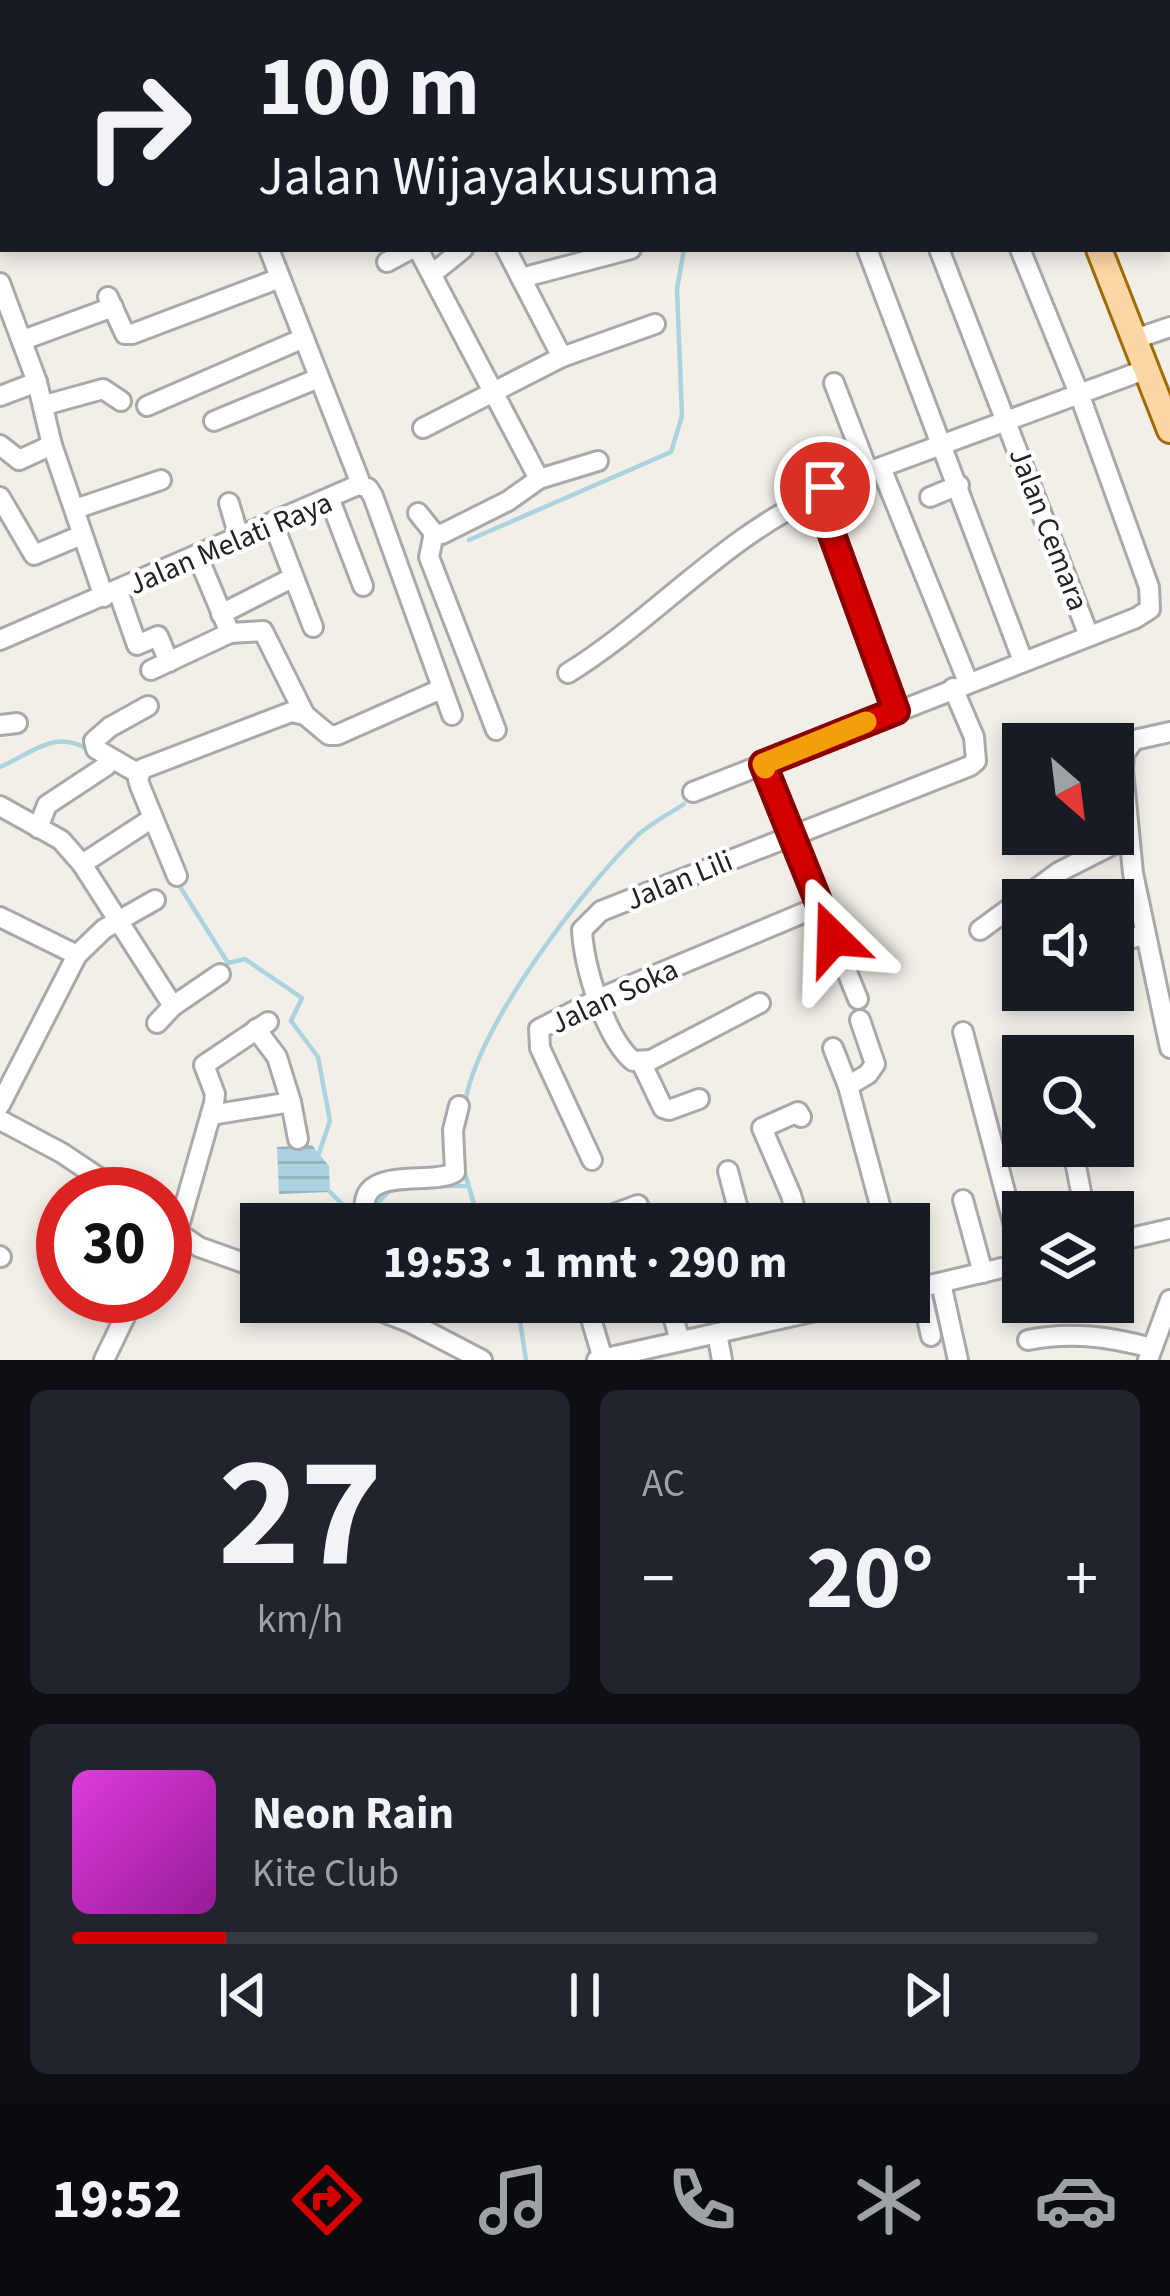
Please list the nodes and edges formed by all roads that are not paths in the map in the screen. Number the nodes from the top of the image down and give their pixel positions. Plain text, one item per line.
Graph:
1 (270, 252) edge
2 (409, 252) edge
3 (417, 252) edge
4 (459, 252) edge
5 (508, 252) edge
6 (620, 252) edge
7 (868, 252) edge
8 (940, 252) edge
9 (1021, 252) edge
10 (1101, 252) edge
11 (387, 262) dead end
12 (432, 274) junction
13 (280, 278) junction
14 (521, 278) junction
15 (0, 283) edge
16 (655, 324) dead end
17 (1170, 327) edge
18 (304, 338) junction
19 (1135, 339) junction
20 (23, 340) junction
21 (562, 357) junction
22 (1147, 369) junction
23 (319, 378) junction
24 (37, 382) junction
25 (834, 383) dead end
26 (495, 392) junction
27 (1089, 392) junction
28 (0, 396) edge
29 (121, 401) dead end
30 (44, 406) junction
31 (147, 406) dead end
32 (1168, 415) edge
33 (214, 421) dead end
34 (1009, 422) junction
35 (423, 428) dead end
36 (943, 444) junction
37 (0, 445) edge
38 (52, 445) junction
39 (598, 461) dead end
40 (876, 472) junction
41 (539, 479) junction
42 (161, 480) dead end
43 (358, 485) junction
44 (959, 485) junction
45 (818, 495) junction
46 (930, 496) dead end
47 (0, 497) edge
48 (330, 500) junction
49 (229, 503) dead end
50 (75, 508) junction
51 (418, 513) dead end
52 (273, 523) junction
53 (434, 533) junction
54 (82, 535) junction
55 (239, 537) junction
56 (198, 557) junction
57 (288, 580) dead end
58 (363, 586) dead end
59 (111, 594) junction
60 (226, 624) junction
61 (313, 627) dead end
62 (1089, 635) junction
63 (0, 640) edge
64 (1023, 661) junction
65 (568, 673) dead end
66 (960, 685) junction
67 (441, 689) junction
68 (148, 706) dead end
69 (896, 711) junction
70 (305, 715) junction
71 (452, 715) dead end
72 (496, 730) dead end
73 (1170, 732) edge
74 (1134, 740) edge
75 (763, 764) junction
76 (106, 766) dead end
77 (139, 774) junction
78 (694, 792) dead end
79 (0, 806) edge
80 (145, 823) dead end
81 (38, 828) junction
82 (791, 834) junction
83 (1093, 855) edge
84 (1131, 855) edge
85 (82, 864) junction
86 (176, 876) dead end
87 (154, 900) dead end
88 (820, 907) junction
89 (0, 917) edge
90 (120, 920) junction
91 (980, 930) dead end
92 (1145, 934) junction
93 (1134, 938) edge
94 (77, 955) junction
95 (220, 974) dead end
96 (600, 998) junction
97 (760, 1003) dead end
98 (172, 1006) junction
99 (1167, 1014) edge
100 (157, 1023) dead end
101 (963, 1032) dead end
102 (832, 1048) dead end
103 (1170, 1048) edge
104 (641, 1062) junction
105 (848, 1086) junction
106 (699, 1099) dead end
107 (291, 1102) junction
108 (0, 1105) edge
109 (459, 1106) dead end
110 (796, 1108) dead end
111 (211, 1114) junction
112 (0, 1120) edge
113 (298, 1139) dead end
114 (592, 1160) dead end
115 (82, 1167) edge
116 (192, 1169) edge
117 (728, 1171) dead end
118 (1004, 1191) edge
119 (963, 1200) dead end
120 (370, 1203) edge
121 (736, 1203) edge
122 (793, 1203) edge
123 (879, 1203) edge
124 (1170, 1229) edge
125 (1134, 1237) edge
126 (192, 1240) edge
127 (240, 1263) edge
128 (1002, 1268) edge
129 (983, 1273) junction
130 (941, 1282) junction
131 (930, 1285) edge
132 (1170, 1300) edge
133 (122, 1323) edge
134 (411, 1323) edge
135 (591, 1323) edge
136 (675, 1323) edge
137 (740, 1323) edge
138 (927, 1323) edge
139 (716, 1333) junction
140 (931, 1336) dead end
141 (1028, 1340) dead end
142 (680, 1341) junction
143 (1150, 1354) edge
144 (600, 1359) edge
145 (104, 1360) edge
146 (482, 1360) edge
147 (722, 1360) edge
148 (958, 1360) edge

1 - 13 street, Jalan Melati Raya
2 - 11 street
3 - 12 street
4 - 12 street
5 - 14 street
6 - 14 street
7 - 36 street
8 - 34 street, Jalan Cemara
9 - 27 street
10 - 19 main road
12 - 26 street
13 - 18 street, Jalan Melati Raya
13 - 20 street
14 - 21 street
15 - 20 street
16 - 21 street
17 - 19 street
18 - 23 street, Jalan Melati Raya
18 - 31 street
19 - 22 main road
20 - 24 street
21 - 26 street
22 - 27 street
22 - 32 main road
23 - 33 street
23 - 43 street, Jalan Melati Raya
24 - 28 street
24 - 30 street
25 - 40 street
26 - 35 street
26 - 41 street
27 - 34 street
27 - 62 street
29 - 30 street
30 - 38 street
34 - 36 street
34 - 62 street, Jalan Cemara
36 - 40 street
36 - 44 street
37 - 38 street
38 - 50 street
39 - 41 street
40 - 45 street
40 - 66 street
41 - 53 street
42 - 50 street
43 - 48 street, Jalan Melati Raya
43 - 67 street
44 - 46 street
44 - 64 street
45 - 65 street
45 - 69 street
47 - 54 street
48 - 52 street, Jalan Melati Raya
48 - 58 street
49 - 55 street
50 - 54 street
51 - 53 street
52 - 55 street, Jalan Melati Raya
52 - 61 street
53 - 72 street
54 - 59 street
55 - 56 street, Jalan Melati Raya
56 - 59 street, Jalan Melati Raya
56 - 60 street
57 - 60 street
59 - 60 street
59 - 63 street, Jalan Melati Raya
60 - 70 street
62 - 64 street
64 - 66 street
66 - 69 street
66 - 82 street, Jalan Lili
67 - 70 street
67 - 71 street
68 - 77 street
69 - 75 street
70 - 77 street
73 - 74 street
75 - 78 street
75 - 82 street
76 - 81 street
77 - 86 street
79 - 81 street
80 - 85 street
81 - 85 street
82 - 88 street
82 - 96 street, Jalan Lili
83 - 91 street
84 - 92 street
85 - 90 street
87 - 90 street
88 - 96 street, Jalan Soka
88 - 105 street
89 - 94 street
90 - 94 street
90 - 98 street
92 - 93 street
92 - 99 street
94 - 108 street
95 - 98 street
96 - 104 street, Jalan Lili
96 - 114 street, Jalan Soka
97 - 104 street
98 - 100 street
99 - 103 street
101 - 118 street
102 - 105 street
104 - 106 street, Jalan Lili
105 - 123 street
107 - 111 street
107 - 111 street
107 - 113 street
109 - 120 street
110 - 122 street
111 - 116 street
112 - 115 street
117 - 121 street
119 - 129 street
124 - 125 street
126 - 127 street
128 - 129 street
129 - 130 street
130 - 131 street
130 - 148 street
132 - 143 street
133 - 145 street
134 - 146 street
135 - 144 street
136 - 142 street
137 - 139 street
138 - 140 street
139 - 142 street
139 - 147 street
141 - 143 street
142 - 144 street

